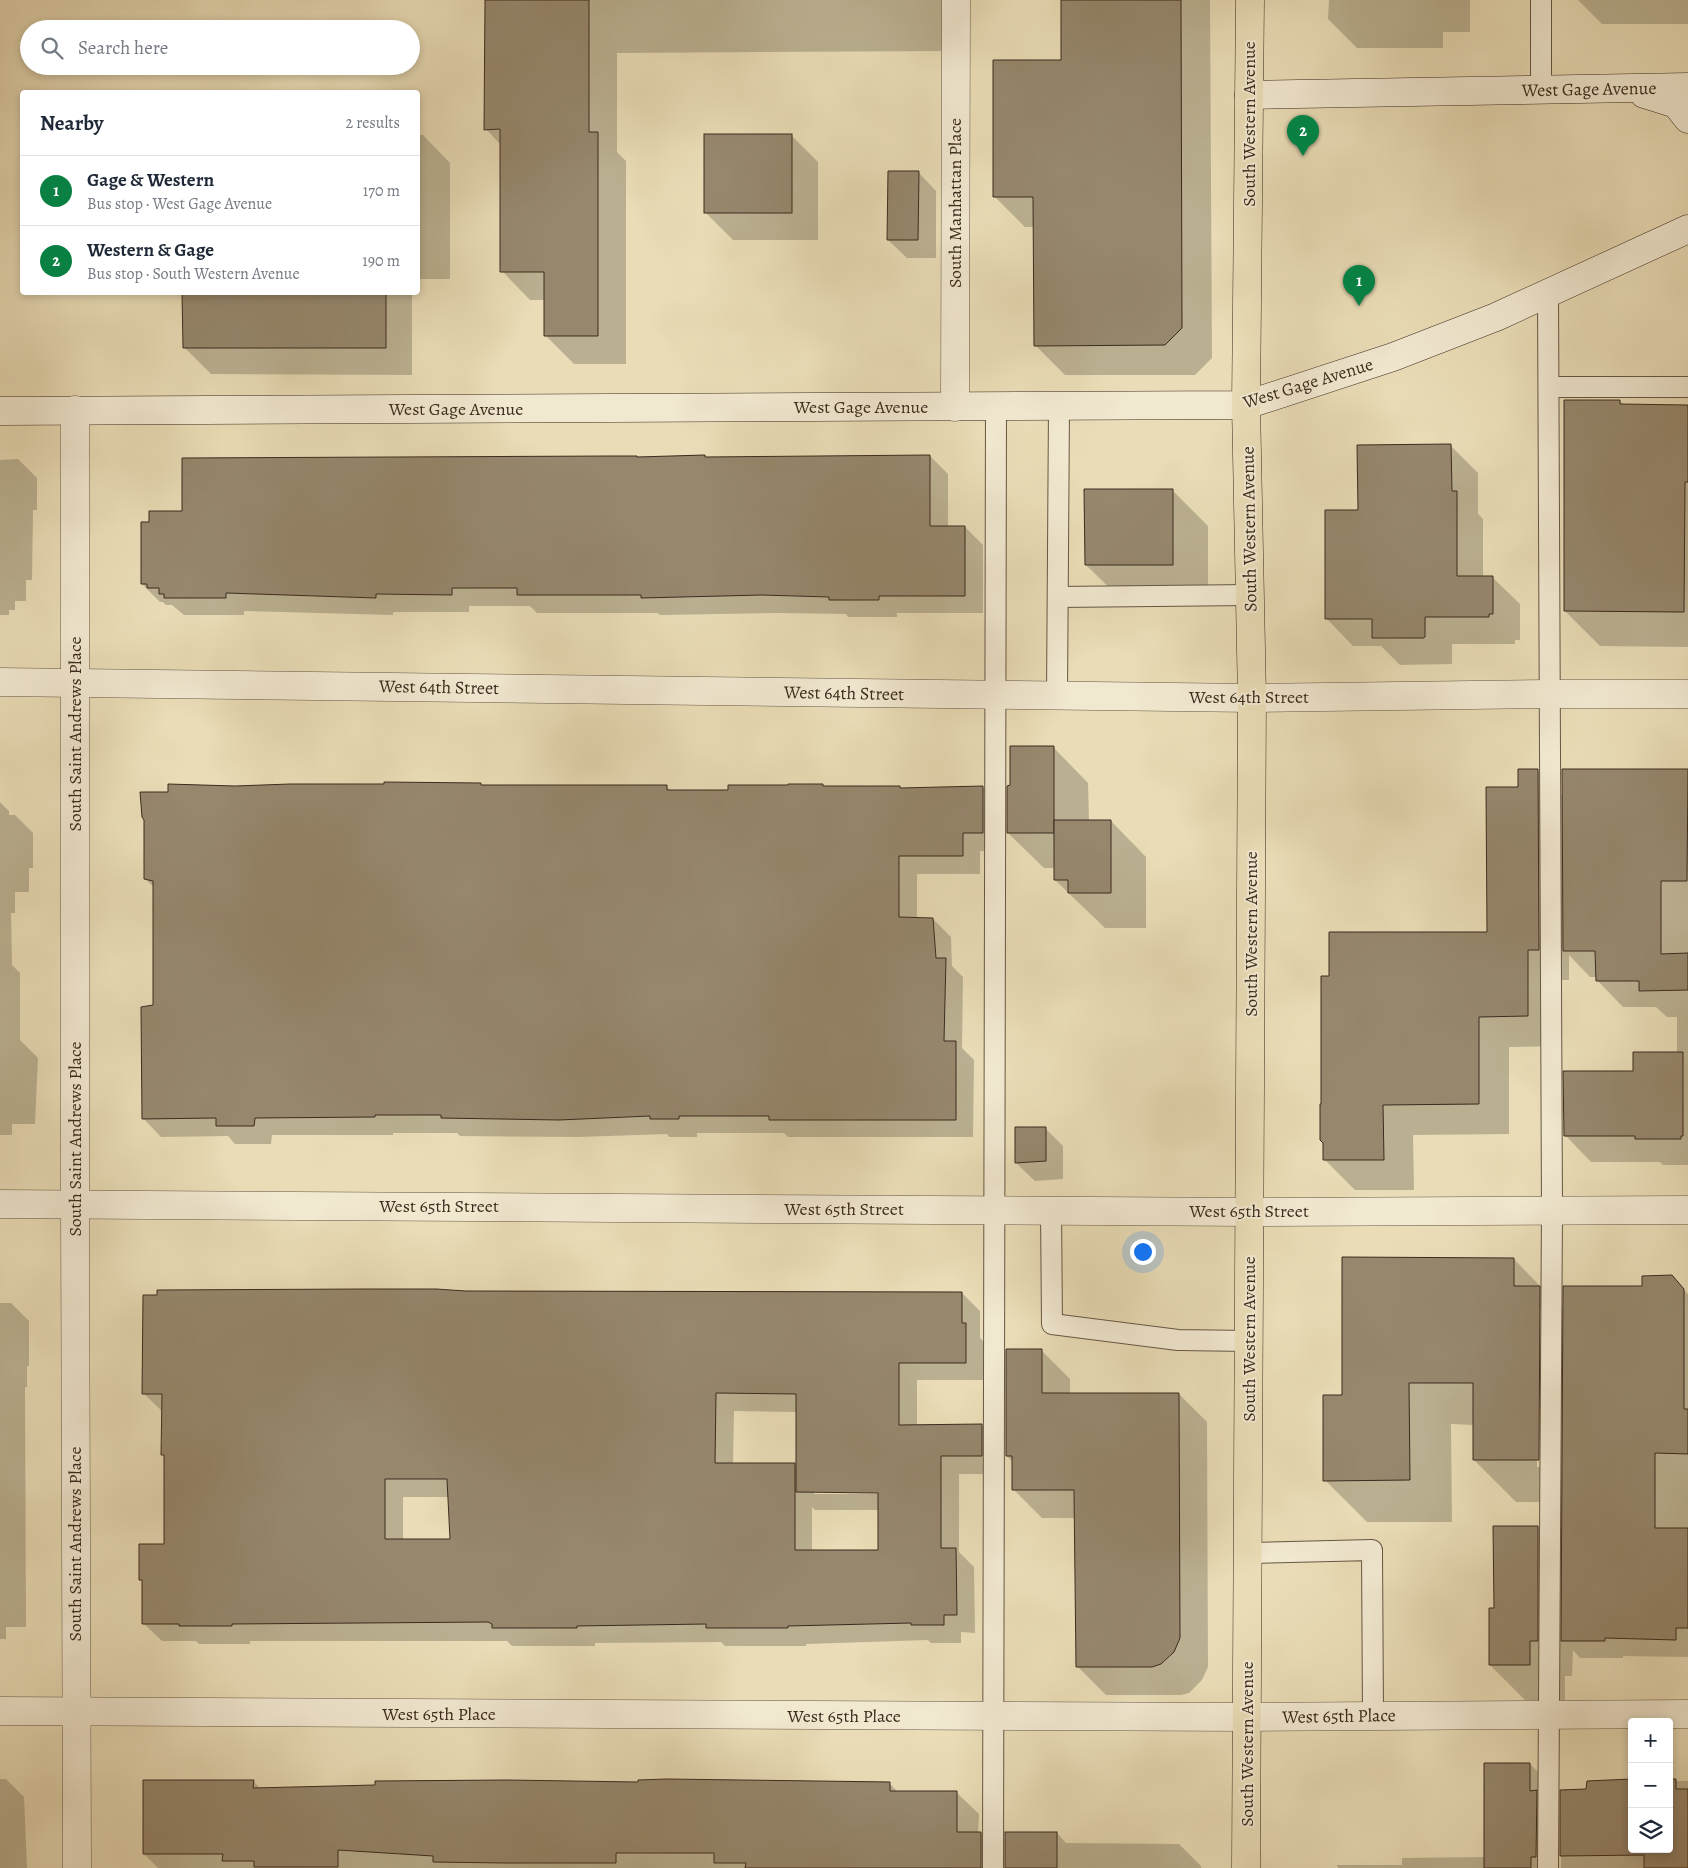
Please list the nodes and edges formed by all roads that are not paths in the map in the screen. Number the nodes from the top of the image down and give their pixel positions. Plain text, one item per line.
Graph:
1 (956, 0) edge
2 (1250, 0) edge
3 (1541, 0) edge
4 (1688, 87) edge
5 (1628, 89) junction
6 (1541, 90) junction
7 (1249, 95) junction
8 (1688, 119) edge
9 (1688, 229) edge
10 (1548, 292) junction
11 (1549, 387) junction
12 (1688, 387) edge
13 (1246, 405) junction
14 (955, 406) junction
15 (996, 406) junction
16 (1059, 406) junction
17 (75, 410) junction
18 (0, 411) edge
19 (1251, 595) junction
20 (1058, 597) junction
21 (0, 682) edge
22 (75, 682) junction
23 (1550, 694) junction
24 (1688, 694) edge
25 (996, 695) junction
26 (1057, 696) junction
27 (1252, 698) junction
28 (0, 1204) edge
29 (75, 1204) junction
30 (994, 1210) junction
31 (1051, 1210) junction
32 (1552, 1210) junction
33 (1688, 1210) edge
34 (1250, 1212) junction
35 (1249, 1341) junction
36 (1248, 1553) junction
37 (0, 1711) edge
38 (76, 1713) junction
39 (1688, 1714) edge
40 (1550, 1715) junction
41 (1373, 1716) junction
42 (994, 1717) junction
43 (1248, 1717) junction
44 (77, 1868) edge
45 (993, 1868) edge
46 (1246, 1868) edge
47 (1548, 1868) edge

1 - 14 street, South Manhattan Place
2 - 7 main road, South Western Avenue
3 - 6 lane
4 - 5 street, West Gage Avenue
5 - 6 street, West Gage Avenue
5 - 8 street
6 - 7 street, West Gage Avenue
7 - 13 main road, South Western Avenue
9 - 10 street, West Gage Avenue
10 - 11 lane
10 - 13 street, West Gage Avenue
11 - 12 lane
11 - 23 lane
13 - 16 street, West Gage Avenue
13 - 19 main road, South Western Avenue
14 - 15 street, West Gage Avenue
14 - 17 street, West Gage Avenue
15 - 16 street, West Gage Avenue
15 - 25 lane
16 - 20 lane
17 - 18 street, West Gage Avenue
17 - 22 street, South Saint Andrews Place
19 - 20 lane
19 - 27 main road, South Western Avenue
20 - 26 lane
21 - 22 street, West 64th Street
22 - 25 street, West 64th Street
22 - 29 street, South Saint Andrews Place
23 - 24 street, West 64th Street
23 - 27 street, West 64th Street
23 - 32 lane
25 - 26 street, West 64th Street
25 - 30 lane
26 - 27 street, West 64th Street
27 - 34 main road, South Western Avenue
28 - 29 street, West 65th Street
29 - 30 street, West 65th Street
29 - 38 street, South Saint Andrews Place
30 - 31 street, West 65th Street
30 - 42 lane
31 - 34 street, West 65th Street
31 - 35 lane
32 - 33 street, West 65th Street
32 - 34 street, West 65th Street
32 - 40 lane
34 - 35 main road, South Western Avenue
35 - 36 main road, South Western Avenue
36 - 41 lane
36 - 43 main road, South Western Avenue
37 - 38 street, West 65th Place
38 - 42 street, West 65th Place
38 - 44 street, South Saint Andrews Place
39 - 40 street, West 65th Place
40 - 41 street, West 65th Place
40 - 47 lane
41 - 43 street, West 65th Place
42 - 43 street, West 65th Place
42 - 45 lane
43 - 46 main road, South Western Avenue

